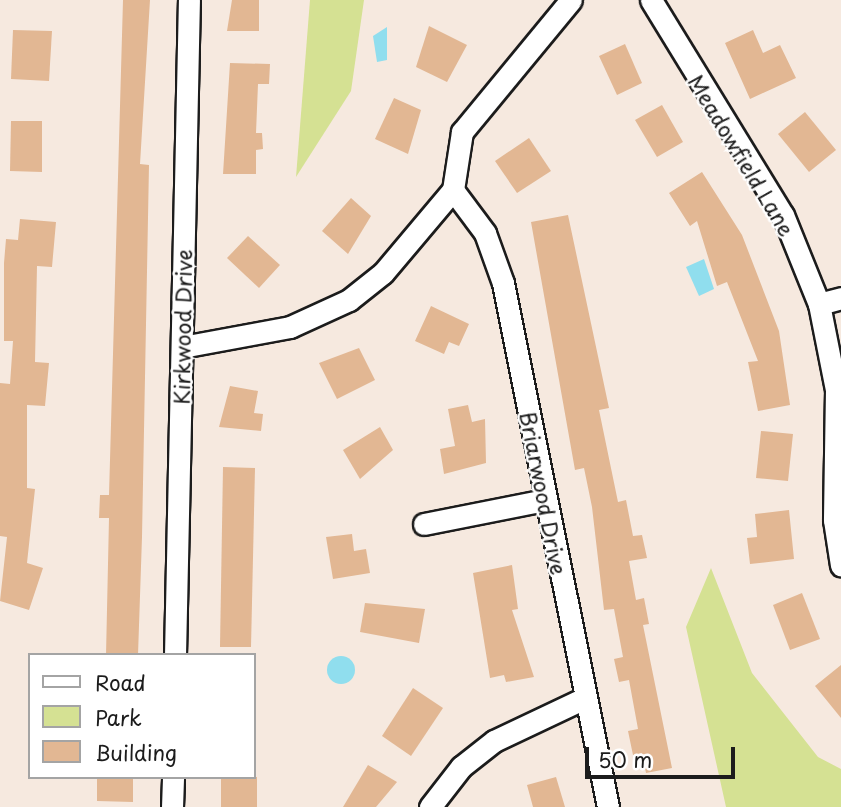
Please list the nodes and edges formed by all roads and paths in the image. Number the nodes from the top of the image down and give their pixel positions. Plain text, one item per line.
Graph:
1 (189, 0) edge
2 (571, 0) edge
3 (651, 0) edge
4 (453, 190) junction
5 (841, 298) edge
6 (819, 304) junction
7 (182, 347) junction
8 (545, 500) junction
9 (424, 524) dead end
10 (841, 565) edge
11 (175, 653) edge
12 (585, 698) junction
13 (173, 779) edge
14 (172, 807) edge
15 (430, 807) edge
16 (608, 807) edge

1 - 7 street, Kirkwood Drive
2 - 4 street
3 - 6 street, Meadowfield Lane
4 - 7 street
4 - 8 street, Briarwood Drive
5 - 6 street
6 - 10 street, Meadowfield Lane
7 - 11 street, Kirkwood Drive
8 - 9 street
8 - 12 street, Briarwood Drive
12 - 15 street
12 - 16 street, Briarwood Drive
13 - 14 street

